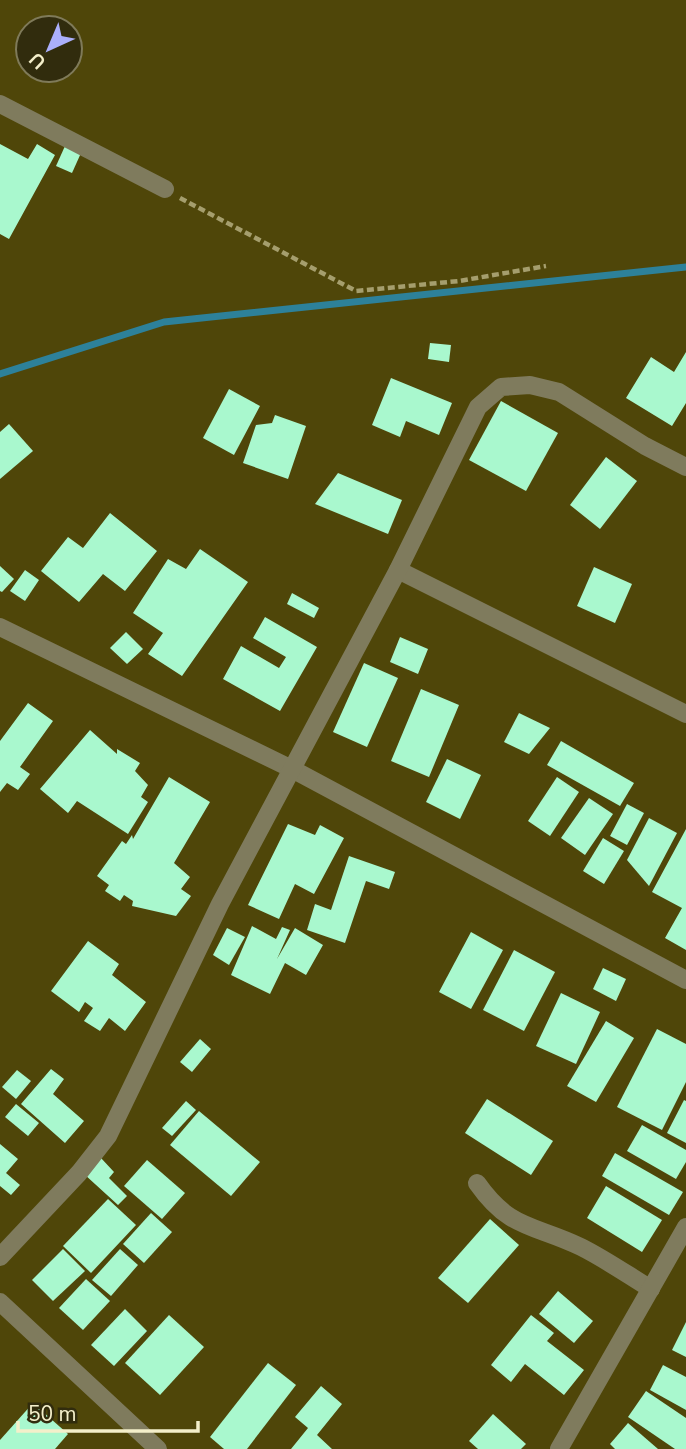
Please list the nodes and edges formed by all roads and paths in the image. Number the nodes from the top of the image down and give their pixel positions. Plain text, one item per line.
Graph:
1 (0, 104) edge
2 (165, 189) joint
3 (546, 266) dead end
4 (686, 467) edge
5 (398, 570) junction
6 (0, 627) edge
7 (686, 714) edge
8 (292, 769) junction
9 (686, 980) edge
10 (477, 1183) dead end
11 (686, 1227) edge
12 (0, 1257) edge
13 (651, 1289) junction
14 (0, 1302) edge
15 (158, 1449) edge
16 (559, 1449) edge

1 - 2 street
2 - 3 path
4 - 5 street
5 - 7 street
5 - 8 street
6 - 8 street
8 - 9 street
8 - 12 street
10 - 13 street
11 - 13 street
13 - 16 street
14 - 15 street

